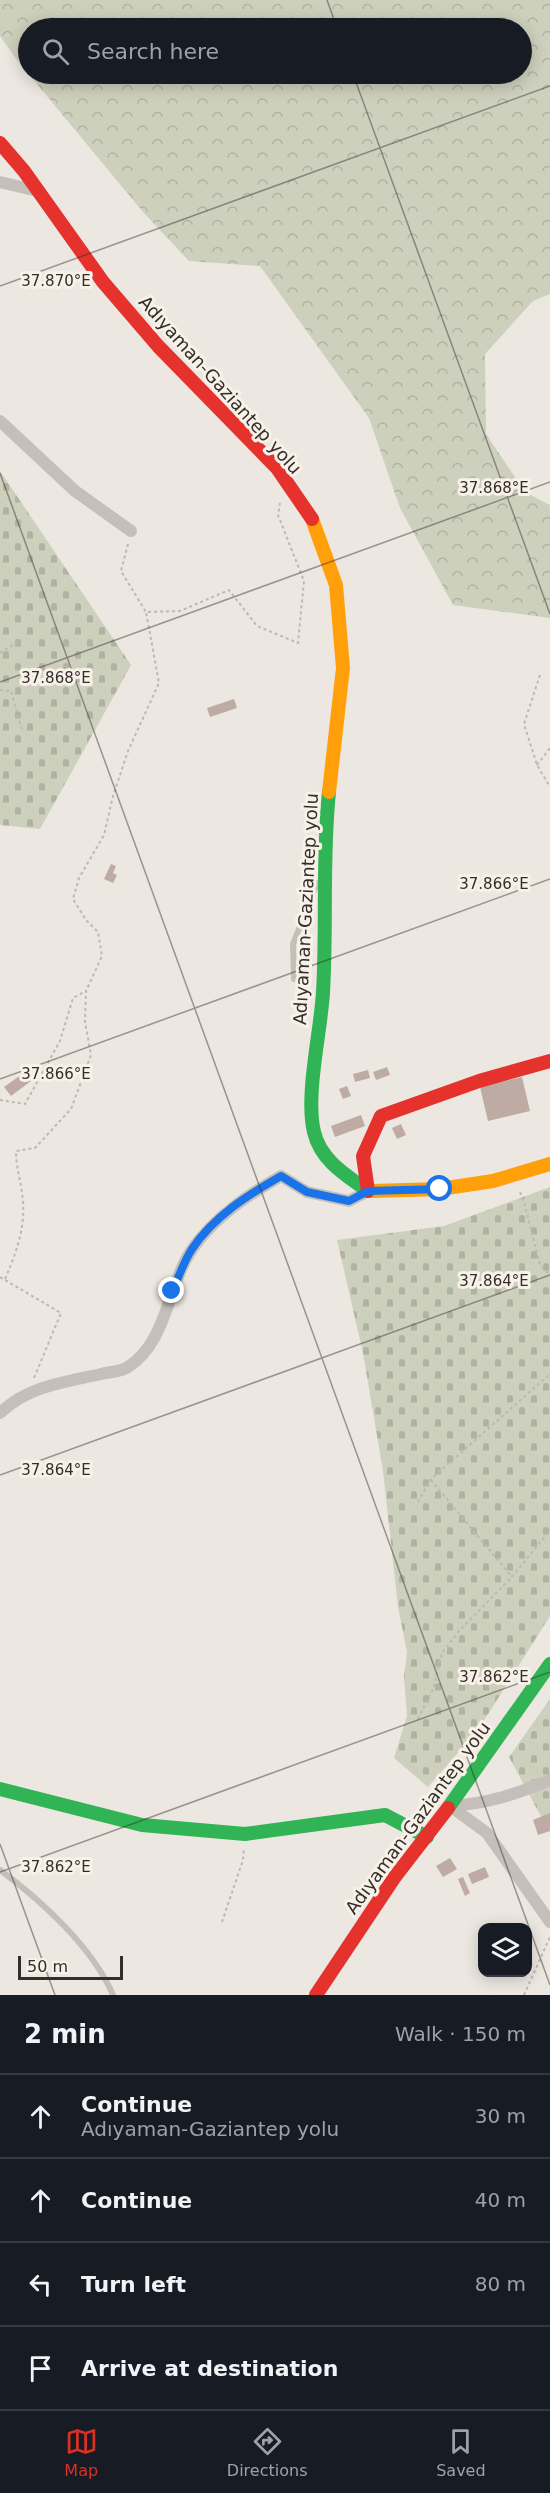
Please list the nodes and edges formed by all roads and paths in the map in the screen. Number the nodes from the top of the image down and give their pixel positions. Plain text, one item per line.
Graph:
1 (0, 143) edge
2 (0, 182) edge
3 (38, 191) junction
4 (0, 421) edge
5 (284, 479) junction
6 (131, 531) joint
7 (146, 612) junction
8 (21, 640) dead end
9 (0, 653) edge
10 (540, 675) dead end
11 (0, 690) edge
12 (22, 729) dead end
13 (550, 748) edge
14 (537, 765) junction
15 (550, 788) edge
16 (324, 863) junction
17 (294, 979) dead end
18 (86, 991) junction
19 (550, 1061) edge
20 (0, 1100) edge
21 (550, 1164) edge
22 (512, 1176) junction
23 (368, 1191) junction
24 (550, 1275) edge
25 (0, 1277) edge
26 (5, 1279) junction
27 (550, 1374) edge
28 (28, 1392) junction
29 (0, 1413) edge
30 (430, 1479) junction
31 (418, 1502) dead end
32 (550, 1530) edge
33 (512, 1577) junction
34 (550, 1664) edge
35 (418, 1719) dead end
36 (550, 1780) edge
37 (0, 1789) edge
38 (450, 1806) junction
39 (245, 1834) junction
40 (427, 1837) junction
41 (0, 1870) edge
42 (222, 1922) dead end
43 (550, 1922) edge
44 (550, 1937) edge
45 (113, 1995) edge
46 (316, 1995) edge
47 (524, 1995) edge

1 - 3 main road, Adıyaman-Gaziantep yolu
2 - 3 street
3 - 5 main road, Adıyaman-Gaziantep yolu
4 - 6 street
5 - 7 path
5 - 16 main road, Adıyaman-Gaziantep yolu
6 - 7 path
7 - 18 path
8 - 9 path
10 - 14 path
11 - 12 path
13 - 14 path
14 - 15 path
16 - 17 lane
16 - 23 main road, Adıyaman-Gaziantep yolu
18 - 20 path
18 - 26 path
19 - 23 main road
21 - 22 main road
22 - 23 main road
22 - 24 path
23 - 28 street
25 - 26 path
26 - 28 path
27 - 30 path
28 - 29 street
30 - 31 path
30 - 33 path
32 - 33 path
33 - 35 path
34 - 38 main road, Adıyaman-Gaziantep yolu
36 - 38 street
37 - 39 main road
38 - 40 main road, Adıyaman-Gaziantep yolu
38 - 43 street
39 - 40 main road
39 - 42 path
40 - 46 main road, Adıyaman-Gaziantep yolu
41 - 45 lane
44 - 47 path

